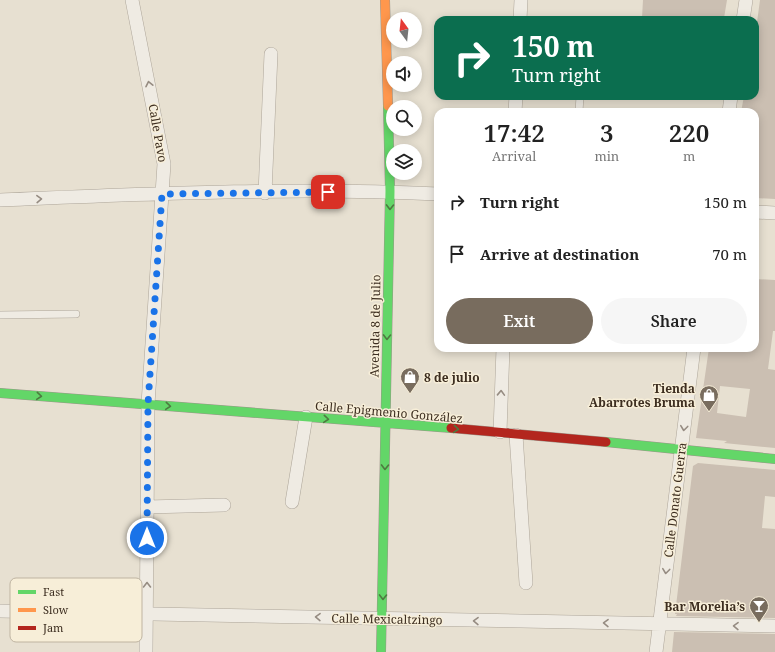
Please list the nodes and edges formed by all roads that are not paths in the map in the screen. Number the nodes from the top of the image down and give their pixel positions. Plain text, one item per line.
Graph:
1 (132, 0) edge
2 (385, 0) edge
3 (521, 0) edge
4 (746, 0) edge
5 (520, 16) edge
6 (744, 16) edge
7 (271, 54) dead end
8 (390, 191) junction
9 (265, 193) junction
10 (162, 194) junction
11 (434, 194) edge
12 (0, 200) edge
13 (759, 212) edge
14 (775, 213) edge
15 (76, 314) dead end
16 (0, 315) edge
17 (503, 352) edge
18 (694, 352) edge
19 (0, 392) edge
20 (148, 404) junction
21 (306, 417) junction
22 (386, 423) junction
23 (500, 432) junction
24 (516, 435) junction
25 (682, 450) junction
26 (775, 459) edge
27 (292, 502) dead end
28 (224, 505) dead end
29 (147, 507) junction
30 (526, 583) dead end
31 (0, 611) edge
32 (10, 611) edge
33 (142, 613) edge
34 (146, 613) junction
35 (382, 619) junction
36 (659, 624) junction
37 (775, 626) edge
38 (146, 652) edge
39 (381, 652) edge
40 (656, 652) edge

10 -> 1 street, Calle Pavo
2 - 8 street, Avenida 8 de Julio
3 - 5 street
4 - 6 street
7 - 9 street
8 - 9 street
8 - 11 street
8 -> 22 street, Avenida 8 de Julio
9 - 10 street
12 -> 10 street
10 - 20 street, Calle Pavo
13 - 14 street
15 - 16 lane
23 -> 17 street
18 -> 25 street, Calle Donato Guerra
19 -> 20 street, Calle Epigmenio González
20 -> 21 street, Calle Epigmenio González
20 - 29 street, Calle Pavo
21 -> 22 street, Calle Epigmenio González
21 - 27 street
22 -> 23 street, Calle Epigmenio González
22 -> 35 street, Avenida 8 de Julio
23 - 24 street, Calle Epigmenio González
24 - 25 street, Calle Epigmenio González
24 - 30 street
25 - 26 street, Calle Epigmenio González
25 -> 36 street, Calle Donato Guerra
28 - 29 street
34 -> 29 street, Calle Pavo
31 - 32 street, Calle Mexicaltzingo
33 - 34 street, Calle Mexicaltzingo
35 -> 34 street, Calle Mexicaltzingo
34 - 38 street, Calle Pavo
36 -> 35 street, Calle Mexicaltzingo
35 - 39 street, Avenida 8 de Julio
37 -> 36 street, Calle Mexicaltzingo
36 - 40 street, Calle Donato Guerra

